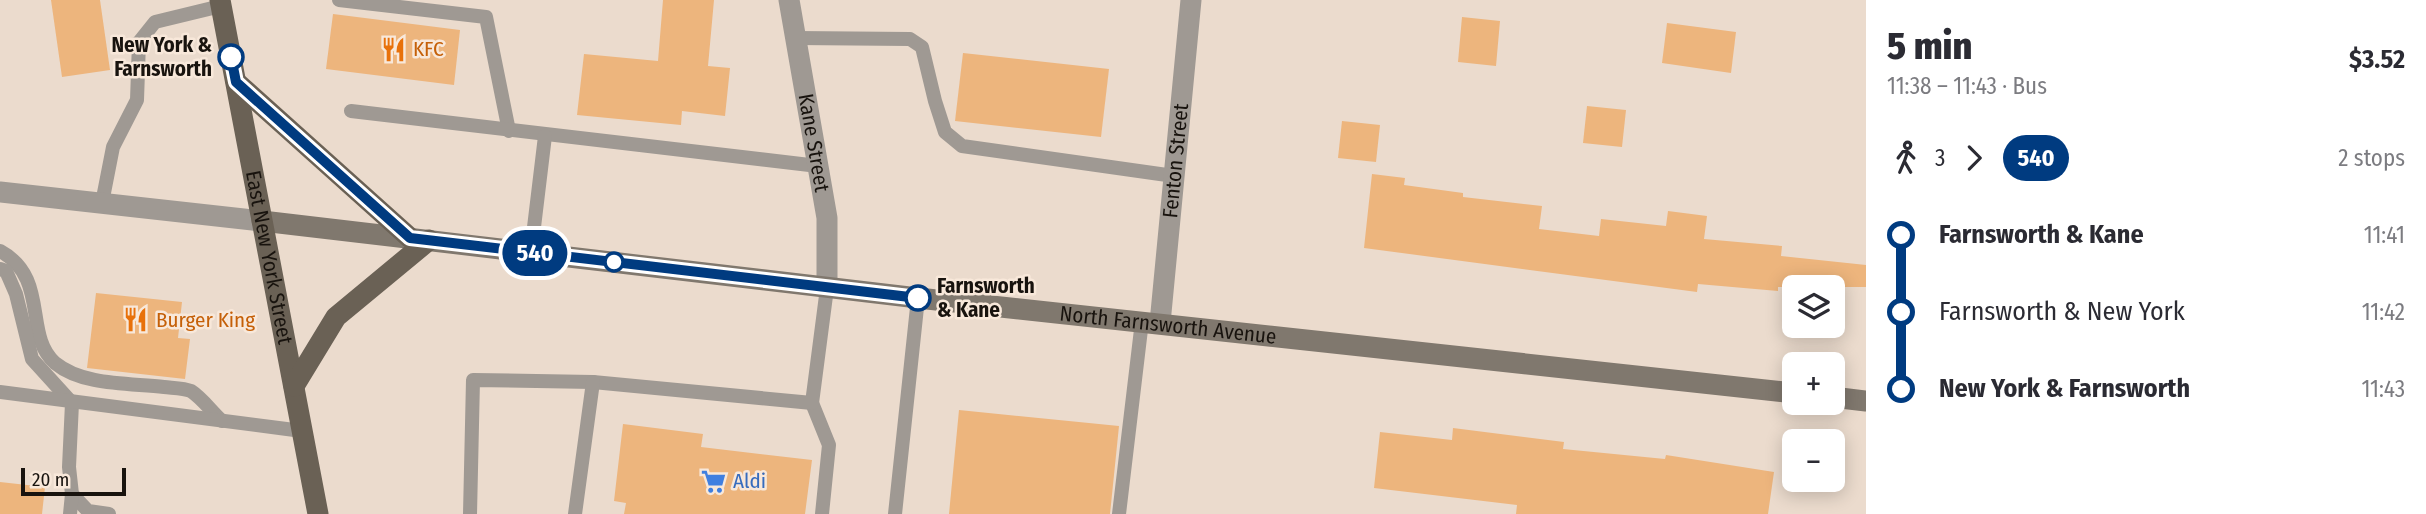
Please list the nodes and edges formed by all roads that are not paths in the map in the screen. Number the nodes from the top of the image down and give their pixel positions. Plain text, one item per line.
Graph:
1 (339, 0) edge
2 (789, 0) edge
3 (1191, 0) edge
4 (221, 3) edge
5 (796, 38) junction
6 (236, 82) junction
7 (351, 111) dead end
8 (509, 131) junction
9 (545, 136) junction
10 (818, 166) junction
11 (1174, 176) junction
12 (0, 192) edge
13 (102, 203) junction
14 (262, 221) junction
15 (419, 239) junction
16 (0, 251) edge
17 (531, 252) junction
18 (0, 269) edge
19 (827, 288) junction
20 (918, 298) junction
21 (1151, 322) junction
22 (593, 382) junction
23 (294, 386) junction
24 (1782, 392) edge
25 (0, 393) edge
26 (1845, 399) edge
27 (1866, 401) edge
28 (72, 402) junction
29 (811, 403) junction
30 (222, 421) junction
31 (302, 431) junction
32 (72, 494) junction
33 (70, 514) edge
34 (109, 514) edge
35 (318, 514) edge
36 (470, 514) edge
37 (575, 514) edge
38 (822, 514) edge
39 (895, 514) edge
40 (1119, 514) edge

1 - 8 lane
2 - 5 street, Kane Street
3 - 11 street, Fenton Street
4 - 6 main road, East New York Street
4 - 13 lane
5 - 10 street, Kane Street
5 - 11 lane
6 - 14 main road, East New York Street
6 - 15 main road
7 - 8 lane
8 - 9 lane
9 - 10 lane
9 - 17 lane
10 - 19 street, Kane Street
11 - 21 street, Fenton Street
12 - 13 street, North Farnsworth Avenue
13 - 14 street, North Farnsworth Avenue
14 - 15 main road, North Farnsworth Avenue
14 - 23 main road, East New York Street
15 - 17 main road, North Farnsworth Avenue
15 - 23 main road
16 - 30 lane
17 - 19 main road, North Farnsworth Avenue
18 - 28 lane
19 - 20 main road, North Farnsworth Avenue
19 - 29 lane
20 - 21 main road, North Farnsworth Avenue
20 - 39 lane
21 - 24 main road, North Farnsworth Avenue
21 - 40 lane
22 - 29 lane
22 - 36 lane
22 - 37 lane
23 - 31 main road, East New York Street
25 - 28 lane
26 - 27 main road
28 - 30 lane
28 - 32 lane
29 - 38 lane
30 - 31 lane
31 - 35 main road, East New York Street
32 - 33 lane
32 - 34 lane

